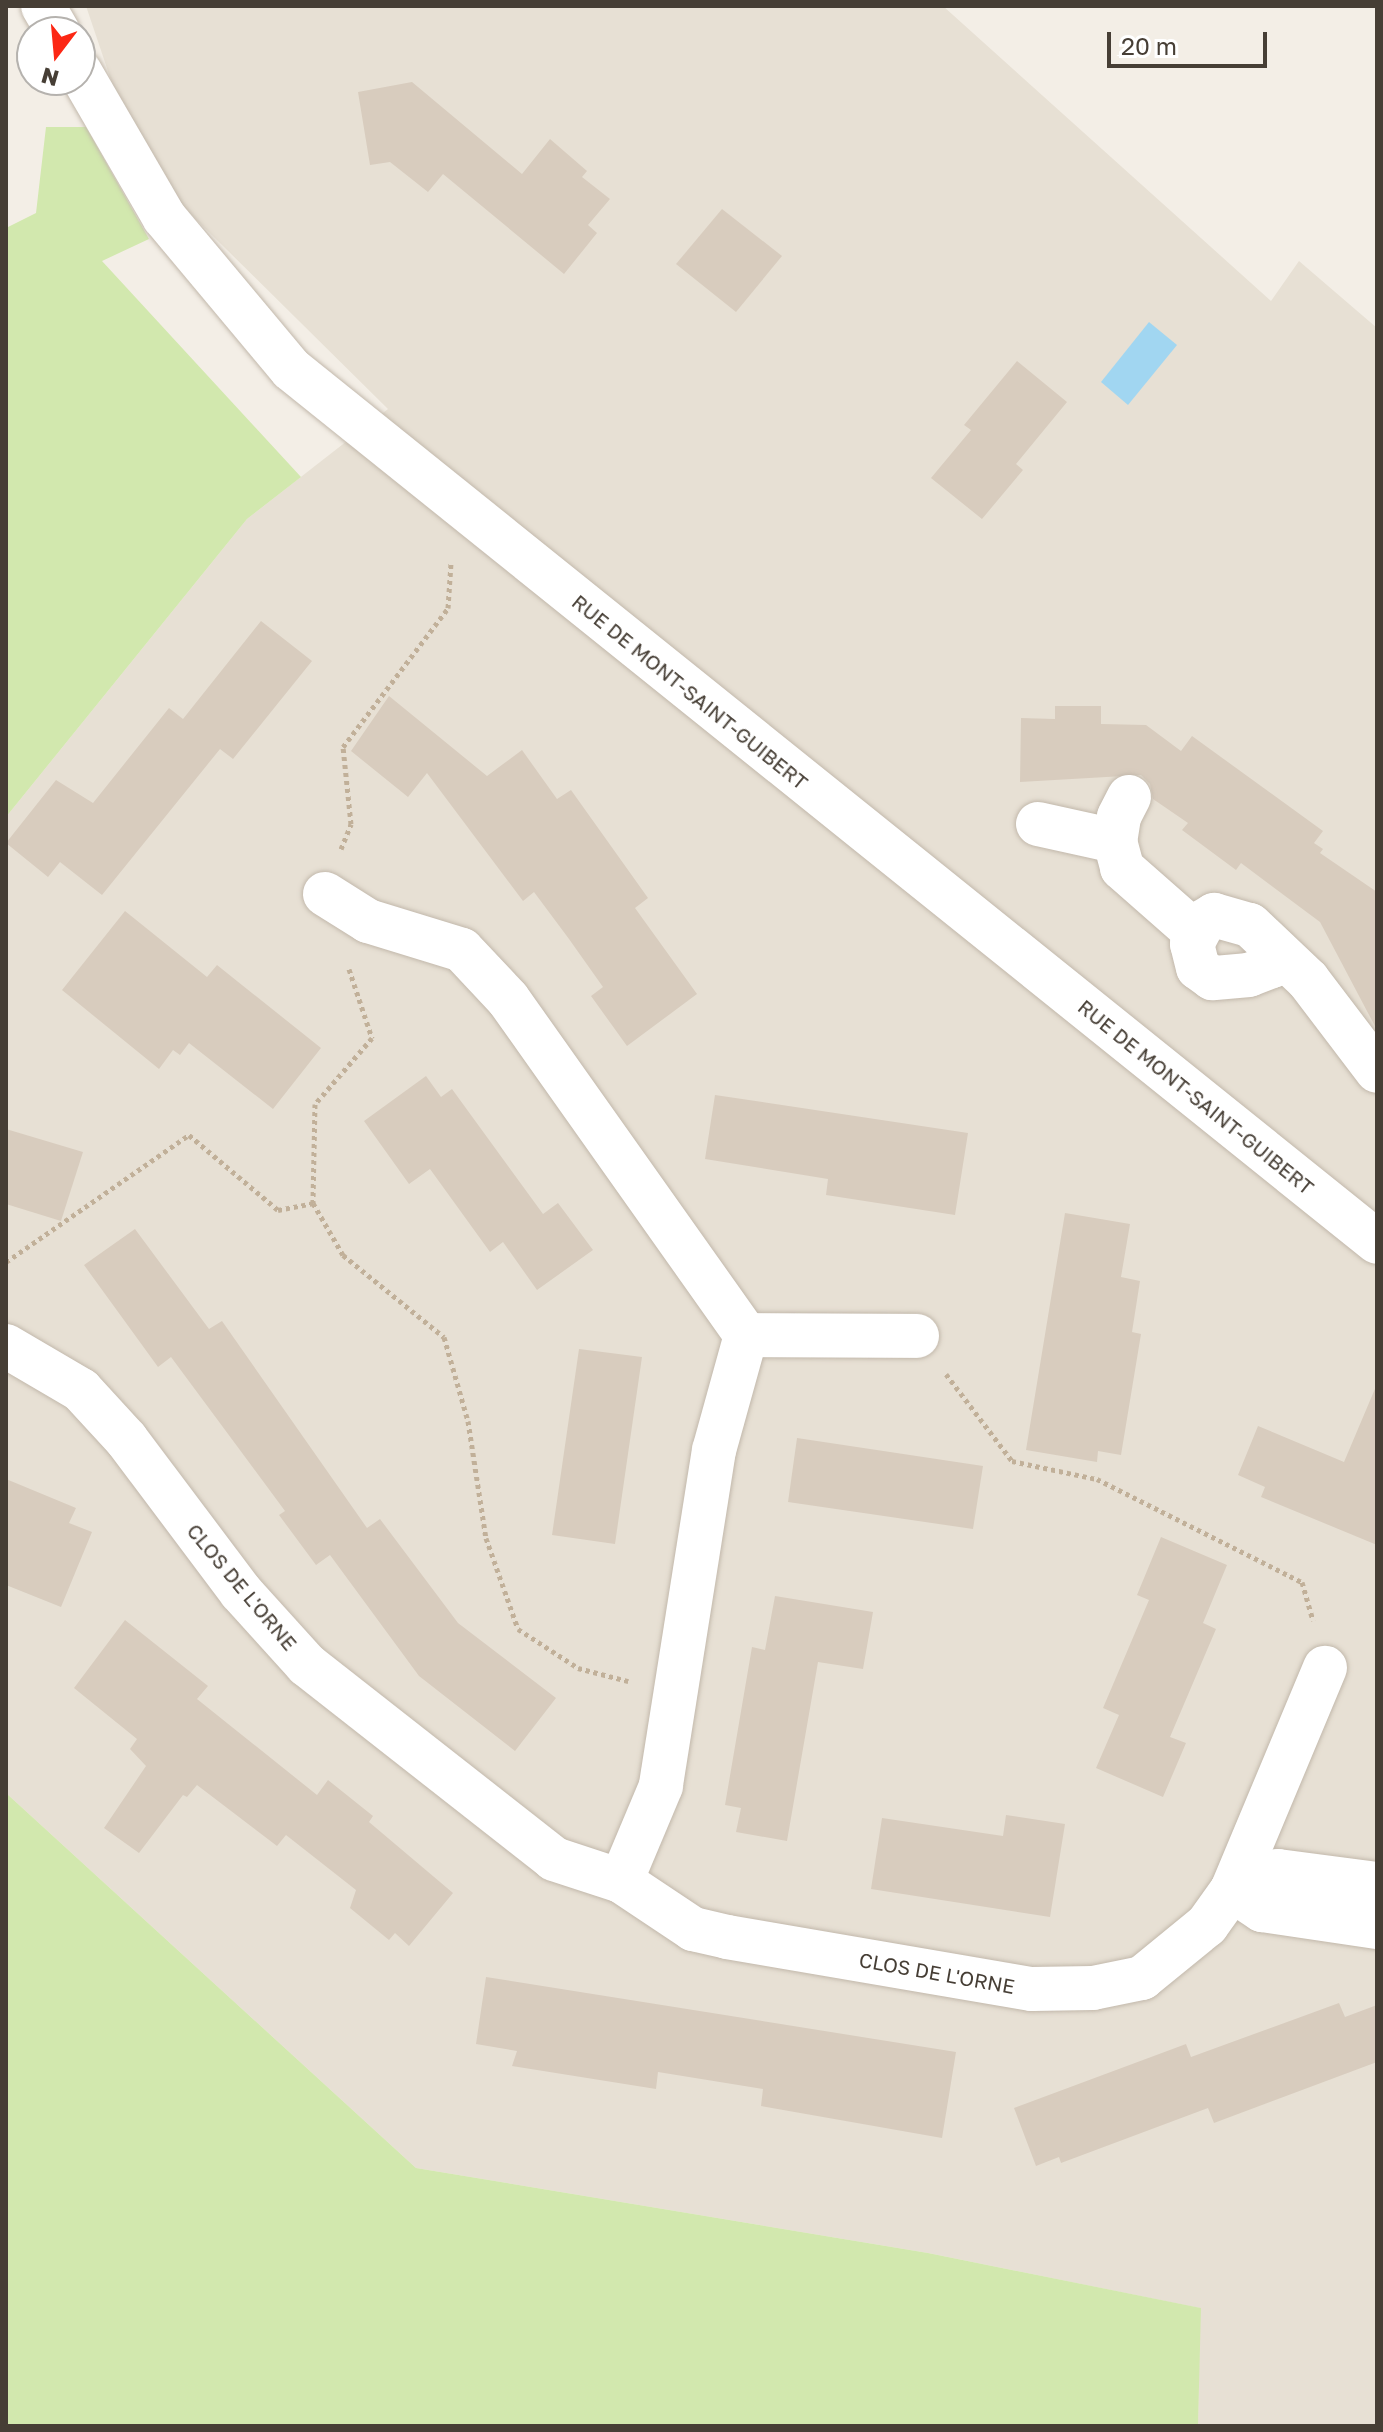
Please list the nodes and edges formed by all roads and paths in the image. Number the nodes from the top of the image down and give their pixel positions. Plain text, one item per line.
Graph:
1 (94, 96) edge
2 (481, 525) junction
3 (1129, 797) dead end
4 (1038, 824) dead end
5 (1115, 841) junction
6 (325, 894) joint
7 (348, 966) dead end
8 (1377, 1071) edge
9 (313, 1203) junction
10 (1377, 1242) edge
11 (6, 1262) edge
12 (746, 1335) junction
13 (917, 1336) joint
14 (6, 1346) edge
15 (1325, 1668) joint
16 (676, 1688) junction
17 (621, 1881) junction
18 (1377, 1884) edge
19 (1232, 1890) junction
20 (1377, 1927) edge

1 - 2 street, RUE DE MONT-SAINT-GUIBERT
2 - 6 path
2 - 10 street, RUE DE MONT-SAINT-GUIBERT
3 - 5 street
4 - 5 street
5 - 8 street
6 - 12 street
7 - 9 path
9 - 11 path
9 - 16 path
12 - 13 street
12 - 16 street
13 - 15 path
14 - 17 street, CLOS DE L'ORNE
15 - 19 street, CLOS DE L'ORNE
16 - 17 street
17 - 19 street, CLOS DE L'ORNE
18 - 19 street
19 - 20 street

